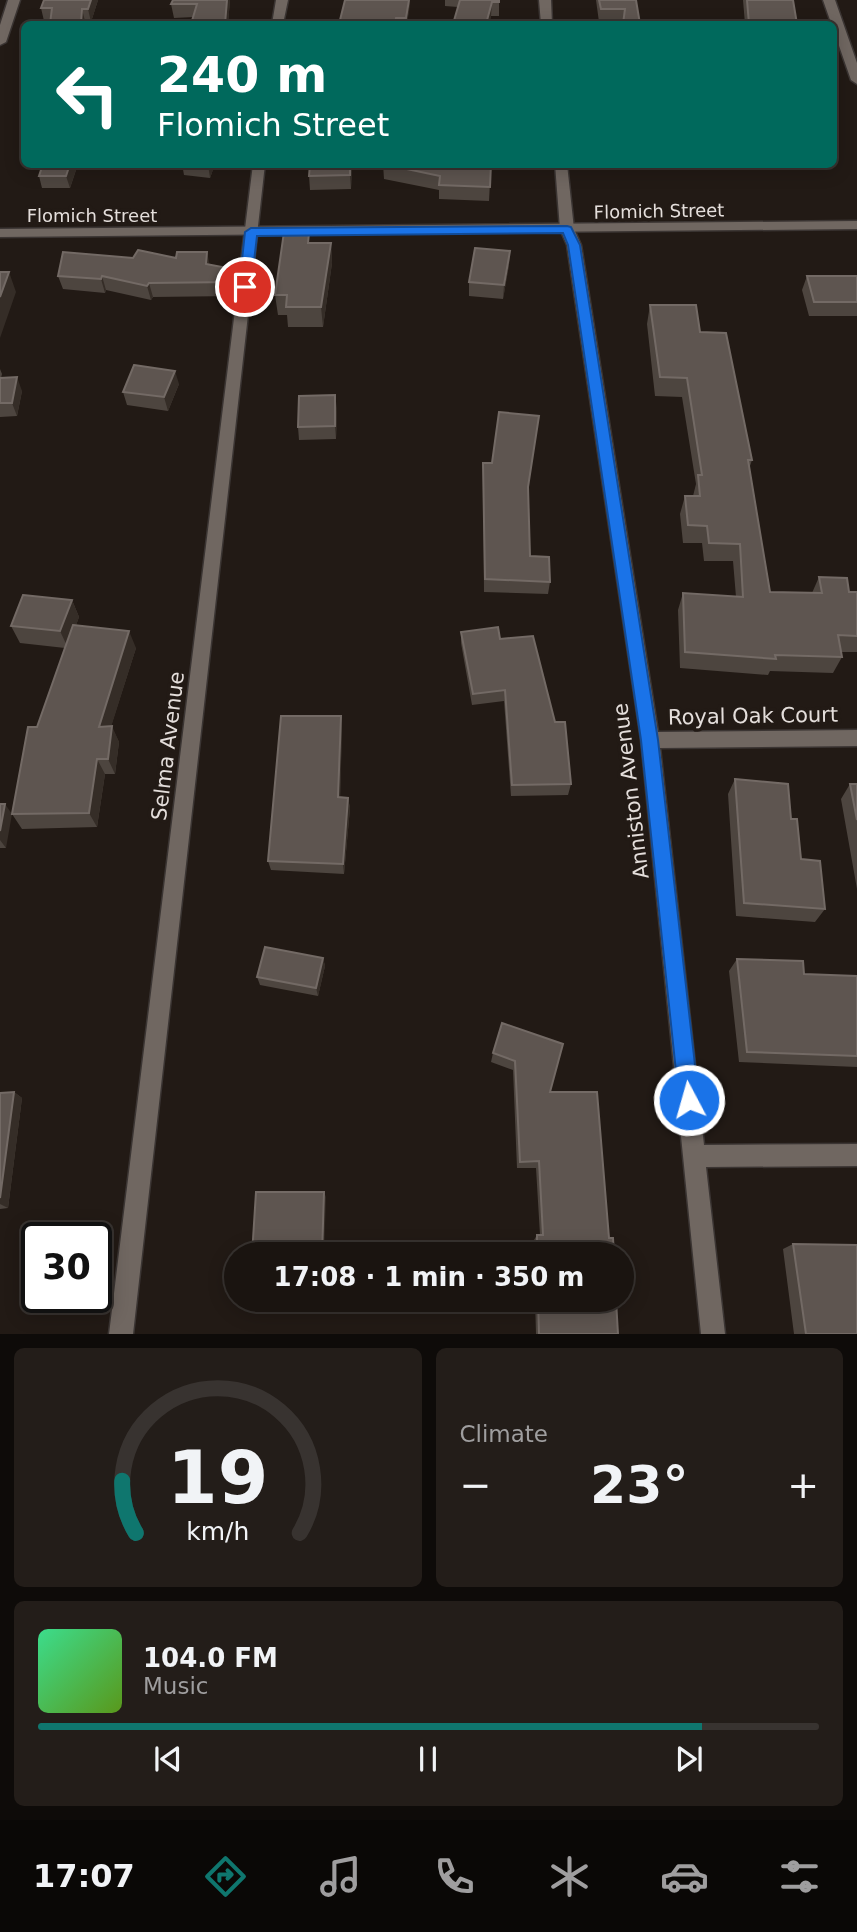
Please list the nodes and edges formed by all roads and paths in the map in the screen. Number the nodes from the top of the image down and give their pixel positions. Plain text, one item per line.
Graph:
1 (14, 0) edge
2 (282, 0) edge
3 (545, 0) edge
4 (829, 0) edge
5 (278, 21) edge
6 (547, 21) edge
7 (836, 21) edge
8 (837, 23) edge
9 (0, 42) edge
10 (857, 79) edge
11 (259, 168) edge
12 (561, 168) edge
13 (857, 225) edge
14 (567, 229) junction
15 (251, 232) junction
16 (0, 233) edge
17 (857, 738) edge
18 (650, 740) junction
19 (857, 1155) edge
20 (695, 1156) junction
21 (121, 1334) edge
22 (713, 1334) edge

1 - 9 street
2 - 5 street
3 - 6 street
4 - 7 street
8 - 10 street
11 - 15 street, Selma Avenue
12 - 14 street, Anniston Avenue
13 - 14 street, Flomich Street
14 - 15 street, Flomich Street
14 - 18 street, Anniston Avenue
15 - 16 street, Flomich Street
15 - 21 street, Selma Avenue
17 - 18 street, Royal Oak Court
18 - 20 street, Anniston Avenue
19 - 20 street
20 - 22 street, Anniston Avenue

